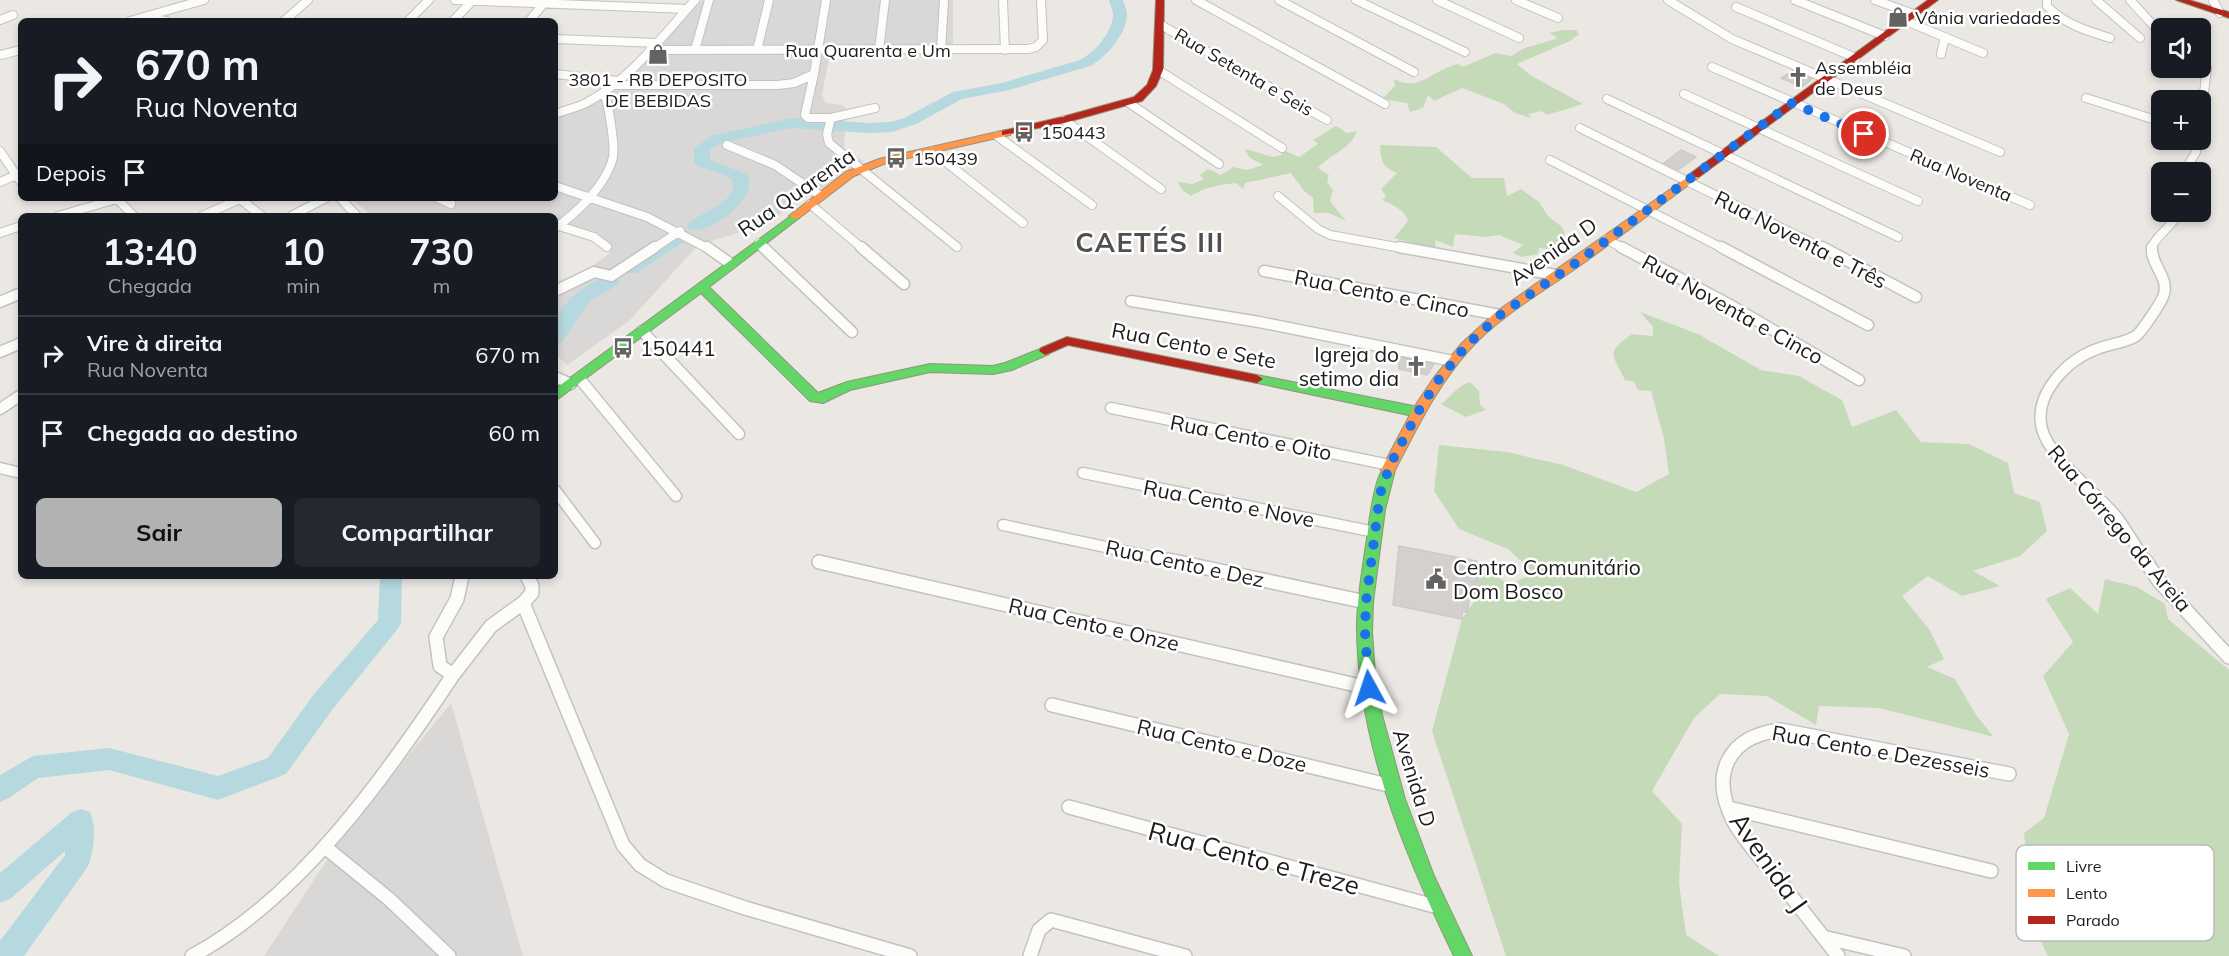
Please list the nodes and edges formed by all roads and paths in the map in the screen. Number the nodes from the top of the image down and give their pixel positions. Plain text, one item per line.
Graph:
1 (204, 0) edge
2 (308, 0) edge
3 (429, 0) edge
4 (454, 0) edge
5 (695, 0) edge
6 (709, 0) edge
7 (769, 0) edge
8 (826, 0) edge
9 (885, 0) edge
10 (944, 0) edge
11 (1003, 0) edge
12 (1041, 0) edge
13 (1160, 0) edge
14 (1196, 0) edge
15 (1279, 0) edge
16 (1356, 0) edge
17 (1437, 0) edge
18 (1516, 0) edge
19 (1668, 0) edge
20 (1795, 0) edge
21 (1875, 0) edge
22 (1934, 0) edge
23 (2047, 0) edge
24 (2096, 0) edge
25 (2130, 0) edge
26 (2180, 0) edge
27 (2213, 0) edge
28 (471, 1) edge
29 (545, 2) edge
30 (1737, 7) dead end
31 (687, 9) junction
32 (2225, 14) edge
33 (13, 15) dead end
34 (142, 18) edge
35 (287, 18) edge
36 (411, 18) edge
37 (456, 18) edge
38 (532, 18) edge
39 (1558, 18) dead end
40 (1911, 18) junction
41 (0, 20) edge
42 (2151, 22) edge
43 (1161, 25) junction
44 (1885, 36) junction
45 (1946, 37) junction
46 (1519, 38) dead end
47 (2110, 38) dead end
48 (2140, 38) dead end
49 (558, 39) edge
50 (658, 43) junction
51 (650, 50) junction
52 (695, 50) junction
53 (757, 50) junction
54 (818, 50) junction
55 (879, 50) junction
56 (941, 50) junction
57 (1005, 50) junction
58 (18, 51) edge
59 (1466, 52) dead end
60 (1983, 53) dead end
61 (1941, 54) dead end
62 (0, 55) edge
63 (1856, 58) junction
64 (1712, 67) dead end
65 (1158, 70) junction
66 (1414, 72) dead end
67 (558, 74) edge
68 (814, 74) junction
69 (1825, 78) junction
70 (616, 83) junction
71 (604, 93) junction
72 (1684, 94) dead end
73 (2086, 98) dead end
74 (1607, 99) dead end
75 (1129, 103) junction
76 (1792, 103) junction
77 (1385, 104) dead end
78 (875, 108) dead end
79 (558, 112) edge
80 (831, 118) junction
81 (2151, 119) edge
82 (1064, 120) junction
83 (1326, 120) dead end
84 (1580, 128) dead end
85 (1759, 128) junction
86 (997, 136) junction
87 (727, 145) dead end
88 (1282, 148) dead end
89 (0, 151) edge
90 (932, 151) junction
91 (2000, 152) dead end
92 (1723, 153) junction
93 (1550, 160) dead end
94 (1219, 164) dead end
95 (861, 168) junction
96 (18, 176) edge
97 (18, 177) edge
98 (1685, 180) junction
99 (0, 182) edge
100 (558, 187) edge
101 (1161, 189) dead end
102 (588, 195) junction
103 (1278, 196) dead end
104 (815, 200) junction
105 (111, 201) edge
106 (120, 201) edge
107 (234, 201) edge
108 (244, 201) edge
109 (320, 201) edge
110 (343, 201) edge
111 (444, 201) edge
112 (1918, 201) dead end
113 (451, 204) dead end
114 (1092, 205) dead end
115 (2030, 205) dead end
116 (1647, 208) junction
117 (69, 213) edge
118 (131, 213) edge
119 (208, 213) edge
120 (258, 213) edge
121 (297, 213) edge
122 (354, 213) edge
123 (2174, 222) edge
124 (1023, 223) dead end
125 (558, 226) edge
126 (18, 227) edge
127 (558, 227) edge
128 (680, 231) junction
129 (0, 232) edge
130 (1898, 237) dead end
131 (1606, 240) junction
132 (759, 243) junction
133 (608, 247) dead end
134 (957, 247) dead end
135 (731, 264) junction
136 (1264, 271) dead end
137 (1556, 276) junction
138 (904, 284) dead end
139 (701, 286) junction
140 (558, 290) edge
141 (18, 294) edge
142 (1916, 297) dead end
143 (1131, 301) dead end
144 (0, 302) edge
145 (1500, 315) junction
146 (1868, 325) dead end
147 (642, 331) junction
148 (852, 332) dead end
149 (18, 346) edge
150 (0, 352) edge
151 (1453, 361) junction
152 (558, 379) edge
153 (1859, 380) dead end
154 (576, 382) junction
155 (558, 394) edge
156 (18, 396) edge
157 (1111, 408) dead end
158 (0, 409) edge
159 (1418, 412) junction
160 (739, 434) dead end
161 (1390, 465) junction
162 (3, 472) edge
163 (18, 473) edge
164 (1083, 473) dead end
165 (558, 494) edge
166 (676, 496) dead end
167 (1003, 525) dead end
168 (1375, 532) junction
169 (595, 543) dead end
170 (819, 562) dead end
171 (461, 579) edge
172 (528, 579) edge
173 (1366, 602) junction
174 (523, 603) junction
175 (2229, 657) edge
176 (453, 675) junction
177 (1369, 688) junction
178 (1052, 705) dead end
179 (1752, 734) joint
180 (2010, 774) dead end
181 (1392, 786) junction
182 (1069, 807) dead end
183 (1729, 808) junction
184 (325, 847) junction
185 (1991, 871) dead end
186 (1438, 907) junction
187 (1823, 937) junction
188 (192, 956) edge
189 (449, 956) edge
190 (910, 956) edge
191 (1030, 956) edge
192 (1185, 956) edge
193 (1463, 956) edge
194 (1838, 956) edge
195 (1904, 956) edge

1 - 34 street
2 - 35 street
3 - 36 street
4 - 28 street
5 - 31 street
6 - 52 street
7 - 53 street
8 - 54 street
9 - 55 street
10 - 56 street
11 - 57 street
12 - 57 street, Rua Quarenta e Um
13 - 43 street, Rua Quarenta
14 - 77 street
15 - 66 street
16 - 59 street
17 - 46 street
18 - 39 street
19 - 69 street
20 - 44 street
21 - 40 street
22 - 40 street, Avenida D
23 - 47 street
24 - 48 street
25 - 42 street
26 - 32 street
27 - 32 street
28 - 29 street
28 - 37 street
29 - 31 street
29 - 38 street
30 - 63 street
31 - 50 street
33 - 41 street
40 - 44 street, Avenida D
40 - 45 street
43 - 65 street, Rua Quarenta
43 - 83 street, Rua Setenta e Seis
44 - 63 street, Avenida D
45 - 60 street
45 - 61 street
49 - 50 street
50 - 51 street
51 - 52 street, Rua Quarenta e Um
51 - 70 street
52 - 53 street, Rua Quarenta e Um
53 - 54 street, Rua Quarenta e Um
54 - 55 street, Rua Quarenta e Um
54 - 68 street
55 - 56 street, Rua Quarenta e Um
56 - 57 street, Rua Quarenta e Um
58 - 62 street
63 - 69 street, Avenida D
64 - 76 street, Rua Noventa
65 - 75 street, Rua Quarenta
65 - 88 street
67 - 70 street
68 - 70 street
68 - 80 street
69 - 76 street, Avenida D
69 - 91 street
70 - 71 street
71 - 79 street
71 - 102 street
72 - 85 street
73 - 81 street
74 - 92 street
75 - 82 street, Rua Quarenta
75 - 94 street
76 - 85 street, Avenida D
76 - 115 street, Rua Noventa
78 - 80 street
80 - 95 street
82 - 86 street, Rua Quarenta
82 - 101 street
84 - 98 street, Rua Noventa e Três
85 - 92 street, Avenida D
85 - 112 street
86 - 90 street, Rua Quarenta
86 - 114 street
87 - 104 street
89 - 96 street
90 - 95 street, Rua Quarenta
90 - 124 street
92 - 98 street, Avenida D
92 - 130 street
93 - 116 street
95 - 104 street, Rua Quarenta
95 - 134 street
97 - 99 street
98 - 116 street, Avenida D
98 - 142 street, Rua Noventa e Três
100 - 102 street
102 - 125 street
102 - 128 street
103 - 137 street
104 - 132 street, Rua Quarenta
104 - 138 street
105 - 117 street
106 - 118 street
107 - 119 street
108 - 120 street
109 - 121 street
110 - 122 street
111 - 113 street
116 - 131 street, Avenida D
116 - 146 street
123 - 175 street, Rua Córrego da Areia
126 - 129 street
127 - 133 street
128 - 135 street
128 - 140 street
131 - 137 street, Avenida D
131 - 153 street, Rua Noventa e Cinco
132 - 135 street, Rua Quarenta
132 - 148 street
135 - 139 street, Rua Quarenta
136 - 145 street, Rua Cento e Cinco
137 - 145 street, Avenida D
139 - 147 street, Rua Quarenta
139 - 159 street, Rua Cento e Sete
141 - 144 street
143 - 151 street
145 - 151 street, Avenida D
147 - 154 street, Rua Quarenta
147 - 160 street
149 - 150 street
151 - 159 street, Avenida D
152 - 154 street
154 - 155 street, Rua Quarenta
154 - 166 street
156 - 158 street
157 - 161 street, Rua Cento e Oito
159 - 161 street, Avenida D
161 - 168 street, Avenida D
162 - 163 street
164 - 168 street, Rua Cento e Nove
165 - 169 street
167 - 173 street, Rua Cento e Dez
168 - 173 street, Avenida D
170 - 177 street, Rua Cento e Onze
171 - 176 street
172 - 174 street
173 - 177 street, Avenida D
174 - 176 street
174 - 190 street
176 - 184 street
177 - 181 street, Avenida D
178 - 181 street, Rua Cento e Doze
179 - 180 street, Rua Cento e Dezesseis
179 - 183 street, Avenida J
181 - 186 street, Avenida D
182 - 186 street, Rua Cento e Treze
183 - 185 street
183 - 187 street, Avenida J
184 - 188 street
184 - 189 street
186 - 193 street, Avenida D
187 - 194 street, Avenida J
187 - 195 street
191 - 192 street

